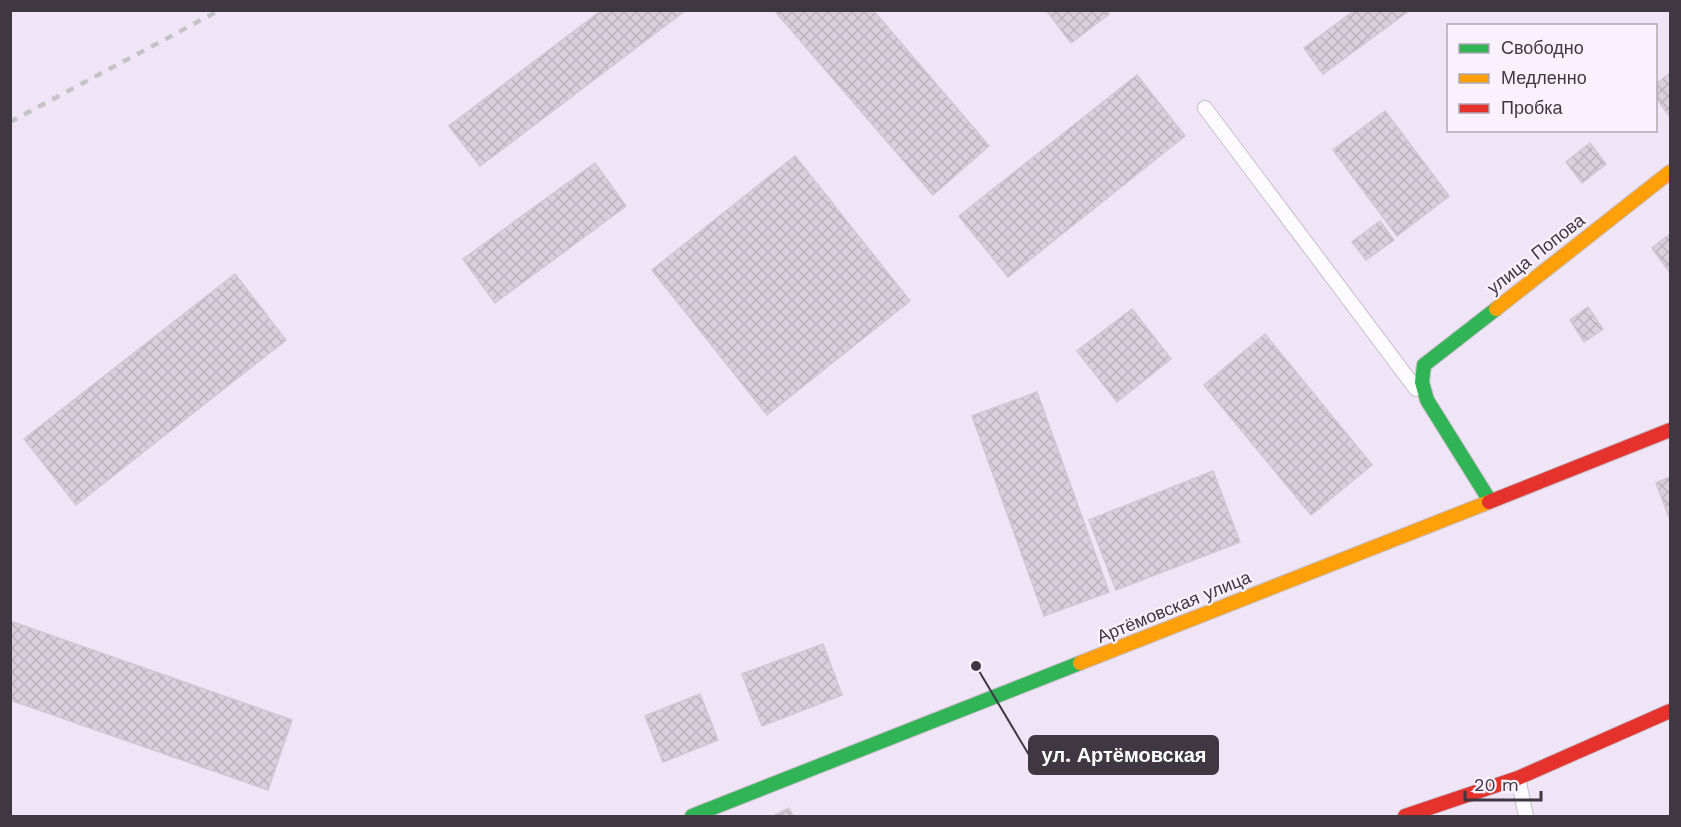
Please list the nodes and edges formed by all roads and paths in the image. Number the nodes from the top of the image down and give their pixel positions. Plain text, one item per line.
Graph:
1 (1205, 108) dead end
2 (1671, 172) edge
3 (1442, 424) junction
4 (1671, 430) edge
5 (1490, 501) junction
6 (1671, 711) edge
7 (1518, 778) junction
8 (692, 816) edge
9 (1405, 816) edge
10 (1526, 816) edge

1 - 3 lane
2 - 3 street, улица Попова
3 - 5 street
4 - 5 street, Артёмовская улица
5 - 8 street, Артёмовская улица
6 - 7 street
7 - 9 street
7 - 10 lane

